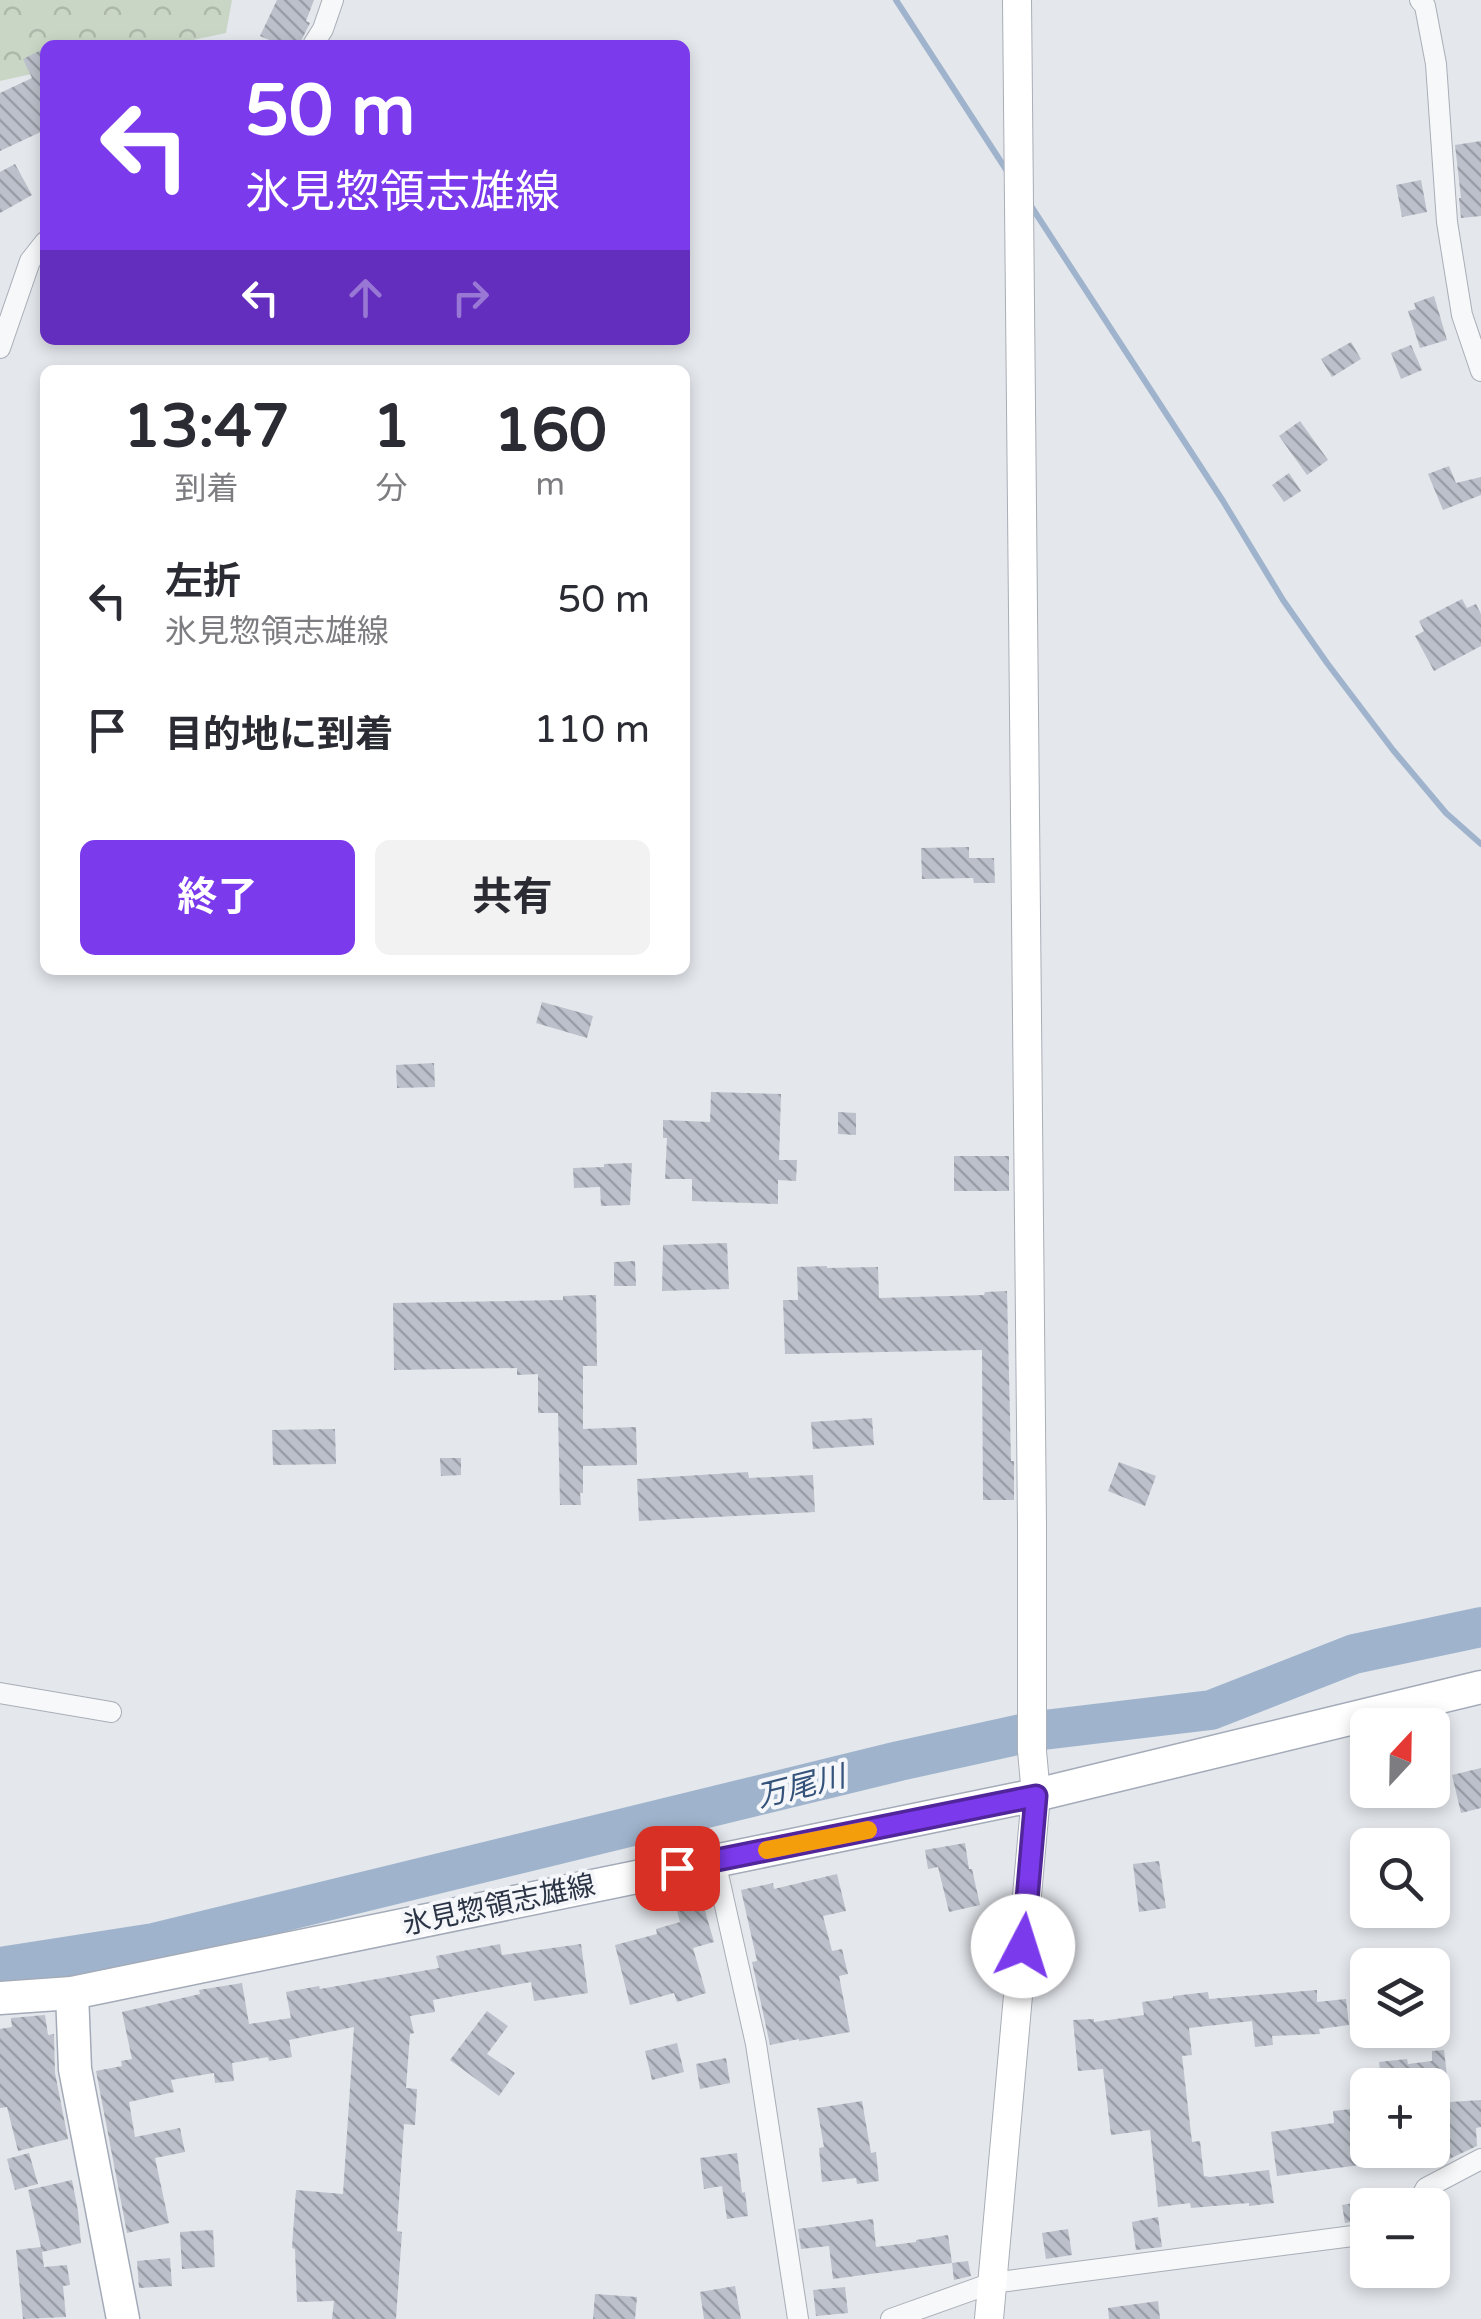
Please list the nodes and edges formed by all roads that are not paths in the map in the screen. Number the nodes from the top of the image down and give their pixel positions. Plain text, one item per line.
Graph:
1 (333, 0) edge
2 (1017, 0) edge
3 (1420, 0) edge
4 (317, 40) edge
5 (40, 248) edge
6 (0, 348) edge
7 (1481, 371) edge
8 (1481, 1687) edge
9 (0, 1693) edge
10 (111, 1712) dead end
11 (1036, 1796) junction
12 (715, 1861) junction
13 (72, 1993) junction
14 (0, 1998) edge
15 (1481, 2159) edge
16 (1426, 2188) edge
17 (1350, 2236) edge
18 (992, 2283) junction
19 (123, 2319) edge
20 (798, 2319) edge
21 (891, 2319) edge
22 (989, 2319) edge

1 - 4 street
2 - 11 street
3 - 7 street
5 - 6 street
8 - 11 main road, 氷見惣領志雄線
9 - 10 street
11 - 12 main road, 氷見惣領志雄線
11 - 18 street
12 - 13 main road, 氷見惣領志雄線
12 - 20 street
13 - 14 main road, 氷見惣領志雄線
13 - 19 main road
15 - 16 street
17 - 18 street
18 - 21 street
18 - 22 street

